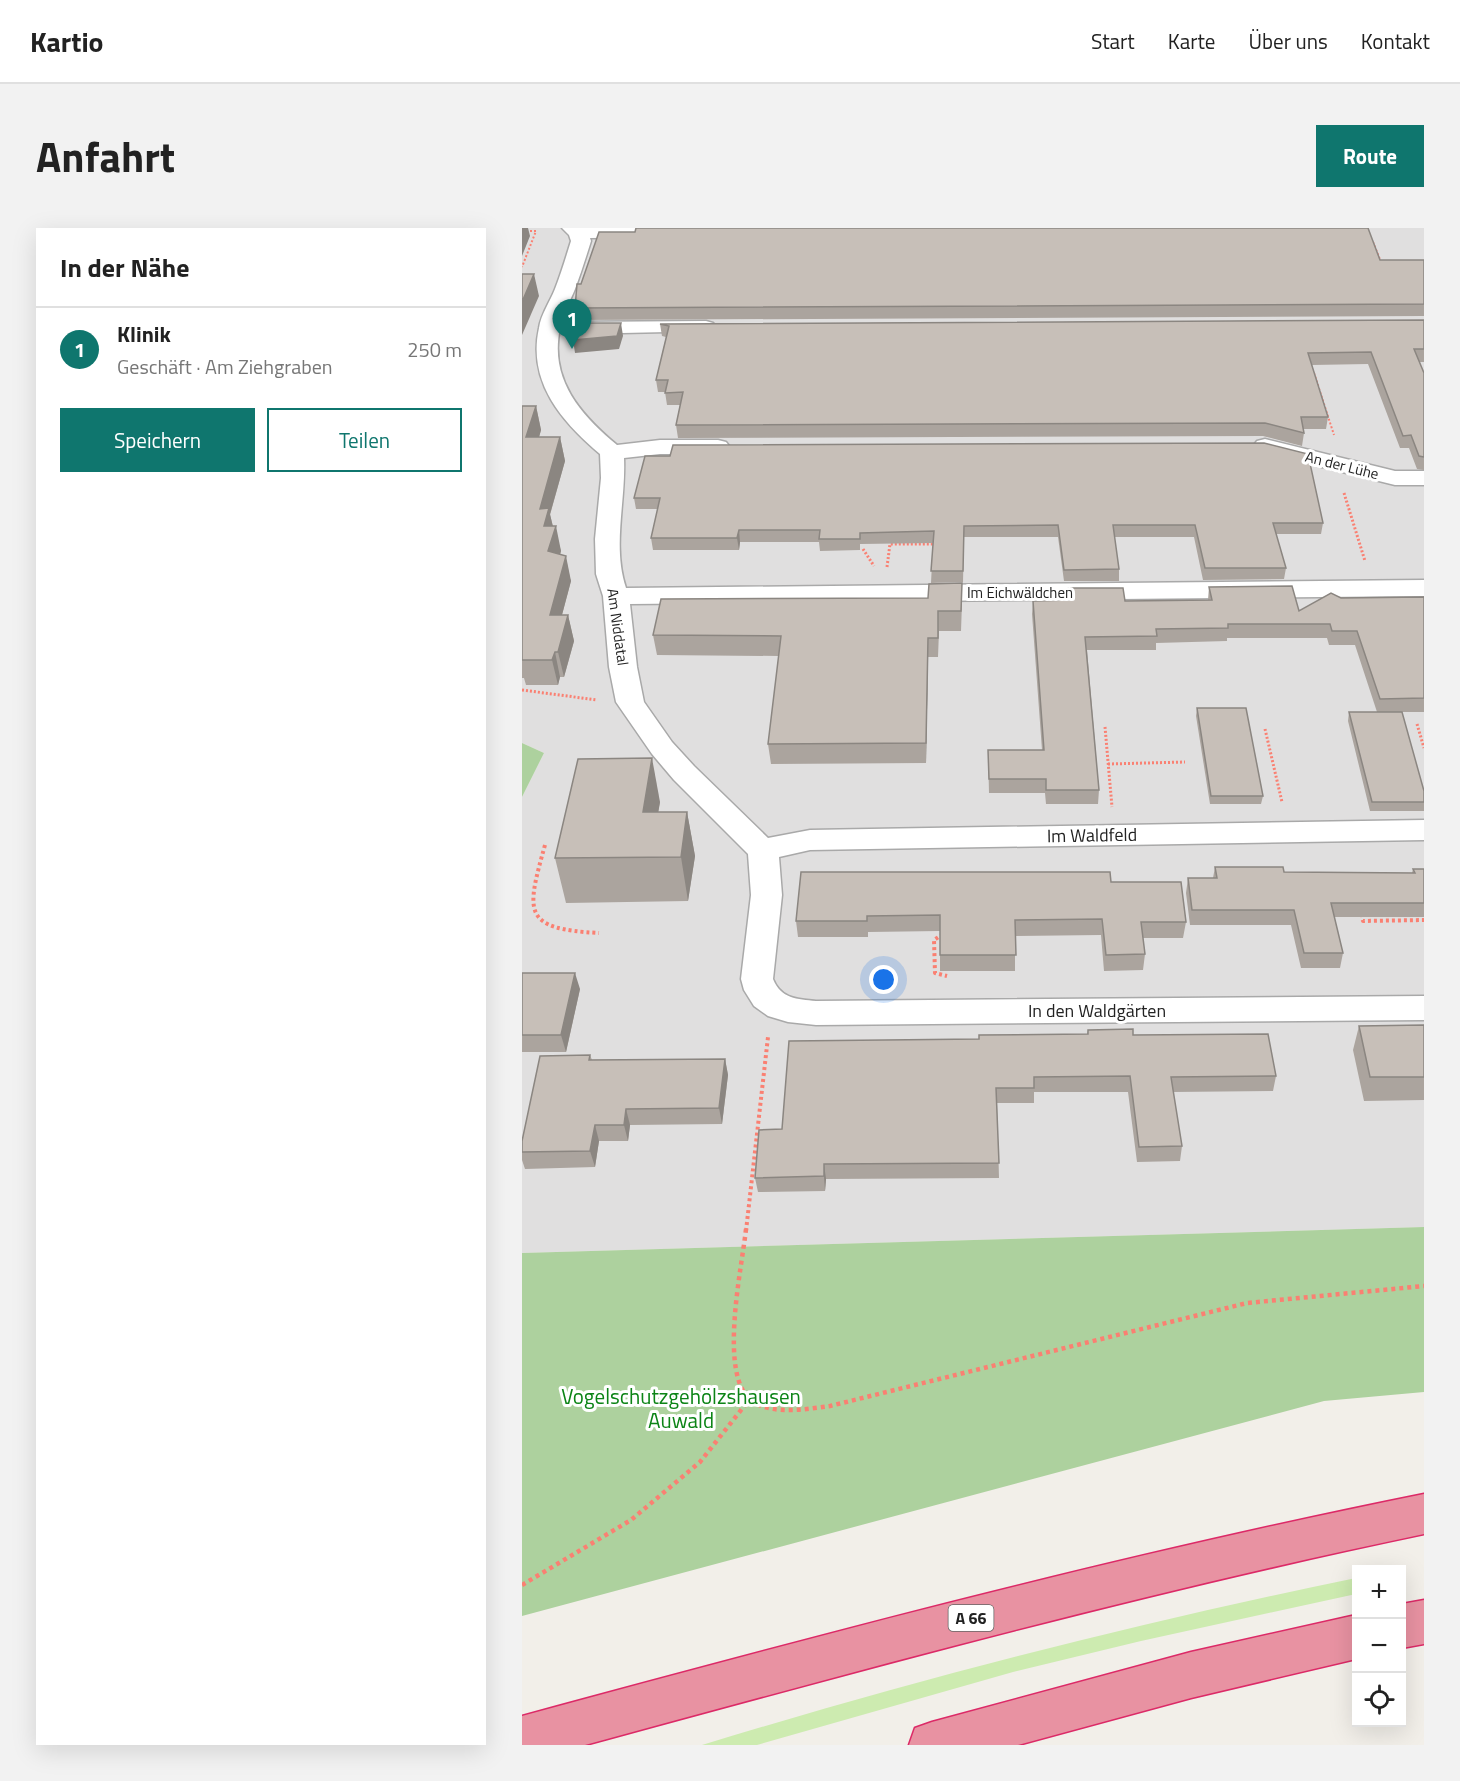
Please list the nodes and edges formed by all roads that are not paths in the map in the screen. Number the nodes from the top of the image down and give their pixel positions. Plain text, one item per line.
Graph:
1 (575, 230) edge
2 (702, 231) edge
3 (725, 327) edge
4 (549, 328) junction
5 (1241, 445) edge
6 (745, 447) edge
7 (612, 453) junction
8 (1424, 478) edge
9 (1424, 588) edge
10 (616, 596) junction
11 (1424, 830) edge
12 (762, 850) junction
13 (1424, 1008) edge
14 (1424, 1514) edge
15 (1424, 1622) edge
16 (1406, 1625) edge
17 (1352, 1638) edge
18 (522, 1739) edge
19 (932, 1745) edge

1 - 2 street
1 - 4 street
3 - 4 street
4 - 7 street
5 - 8 street, An der Lühe
6 - 7 street
7 - 10 street, Am Niddatal
9 - 10 street, Im Eichwäldchen
10 - 12 street, Am Niddatal
11 - 12 street, Im Waldfeld
12 - 13 street, In den Waldgärten
14 - 18 highway, A 66
15 - 16 highway
17 - 19 highway

